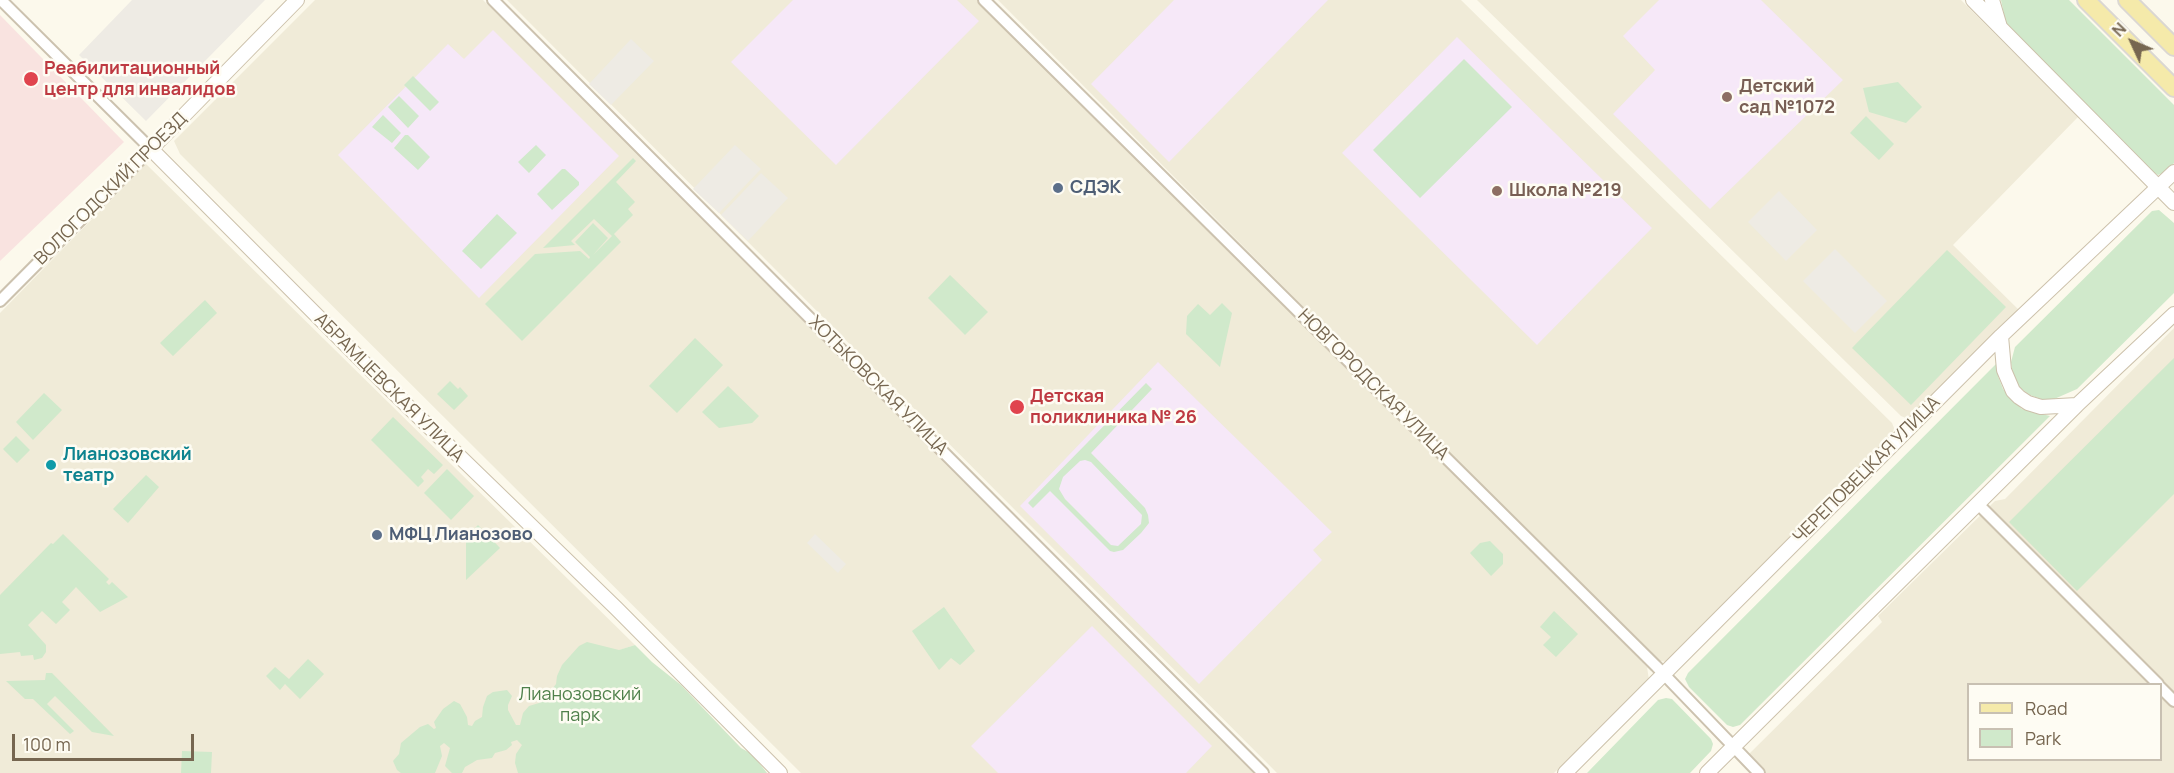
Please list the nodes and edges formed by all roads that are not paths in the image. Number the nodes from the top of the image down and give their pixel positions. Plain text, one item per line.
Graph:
1 (1, 0) edge
2 (297, 0) edge
3 (494, 0) edge
4 (984, 0) edge
5 (1973, 0) edge
6 (1992, 0) edge
7 (2086, 0) edge
8 (2127, 0) edge
9 (2000, 28) junction
10 (2174, 47) edge
11 (2174, 88) edge
12 (151, 149) junction
13 (2174, 172) edge
14 (2158, 187) junction
15 (2174, 203) edge
16 (0, 301) edge
17 (2174, 314) edge
18 (2001, 336) junction
19 (2077, 405) junction
20 (1978, 504) junction
21 (1664, 675) junction
22 (2156, 683) edge
23 (2162, 689) edge
24 (2174, 701) edge
25 (1734, 746) junction
26 (780, 773) edge
27 (1263, 773) edge
28 (1565, 773) edge
29 (1707, 773) edge
30 (1760, 773) edge

1 - 12 street, АБРАМЦЕВСКАЯ УЛИЦА
2 - 12 main road, ВОЛОГОДСКИЙ ПРОЕЗД
3 - 27 street, ХОТЬКОВСКАЯ УЛИЦА
4 - 21 street, НОВГОРОДСКАЯ УЛИЦА
5 - 9 main road
6 - 9 main road
7 - 11 main road
8 - 10 main road
9 - 14 main road
12 - 16 street, ВОЛОГОДСКИЙ ПРОЕЗД
12 - 26 main road, АБРАМЦЕВСКАЯ УЛИЦА
13 - 14 main road, ЧЕРЕПОВЕЦКАЯ УЛИЦА
14 - 15 main road
14 - 18 main road, ЧЕРЕПОВЕЦКАЯ УЛИЦА
17 - 19 main road
18 - 19 main road
18 - 21 main road, ЧЕРЕПОВЕЦКАЯ УЛИЦА
19 - 20 main road
20 - 22 street
20 - 25 main road
21 - 25 street, НОВГОРОДСКАЯ УЛИЦА
21 - 28 main road, ЧЕРЕПОВЕЦКАЯ УЛИЦА
23 - 24 street
25 - 29 main road
25 - 30 street, НОВГОРОДСКАЯ УЛИЦА

